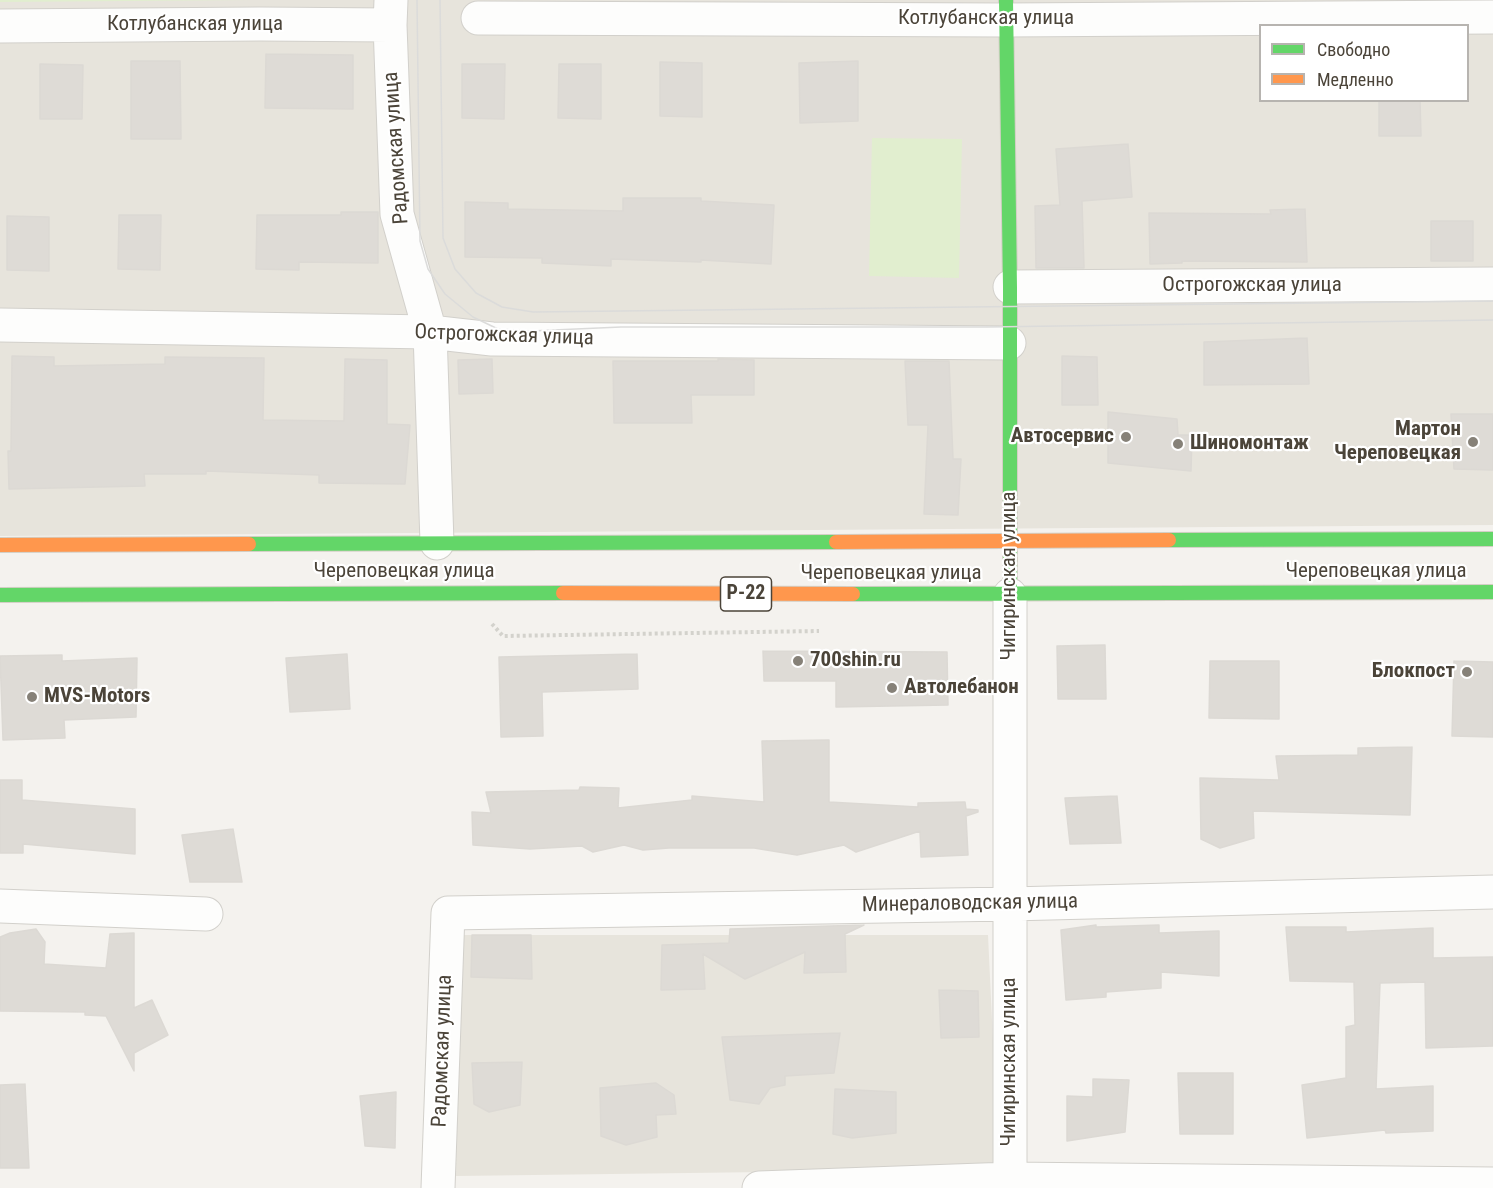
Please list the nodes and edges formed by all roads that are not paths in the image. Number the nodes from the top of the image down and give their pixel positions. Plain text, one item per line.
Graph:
1 (1006, 10) edge
2 (390, 13) edge
3 (1493, 17) edge
4 (478, 18) dead end
5 (0, 26) edge
6 (1493, 284) edge
7 (1010, 287) junction
8 (0, 325) edge
9 (430, 332) junction
10 (1009, 343) junction
11 (1493, 538) edge
12 (1010, 541) junction
13 (437, 543) junction
14 (0, 545) edge
15 (1493, 592) edge
16 (0, 595) edge
17 (1010, 595) junction
18 (1493, 892) edge
19 (1010, 904) junction
20 (0, 906) edge
21 (448, 913) joint
22 (206, 914) dead end
23 (1010, 1183) edge
24 (1493, 1184) edge
25 (438, 1188) edge
26 (759, 1188) edge

1 - 3 street, Котлубанская улица
1 - 4 street, Котлубанская улица
1 - 7 main road, Чигиринская улица
2 - 5 street, Котлубанская улица
2 - 9 street, Радомская улица
6 - 7 street, Острогожская улица
7 - 10 main road, Чигиринская улица
8 - 9 street, Острогожская улица
9 - 10 street, Острогожская улица
9 - 13 street, Радомская улица
10 - 12 main road, Чигиринская улица
11 - 12 main road, Череповецкая улица
12 - 13 main road, Череповецкая улица
12 - 17 main road, Чигиринская улица
13 - 14 main road, Череповецкая улица
15 - 17 main road, Череповецкая улица / Р-22
16 - 17 main road, Череповецкая улица / Р-22
17 - 19 street, Чигиринская улица
18 - 19 street, Минераловодская улица
19 - 21 street, Минераловодская улица
19 - 23 street, Чигиринская улица
20 - 22 street
21 - 25 street, Радомская улица
23 - 24 street
23 - 26 street

